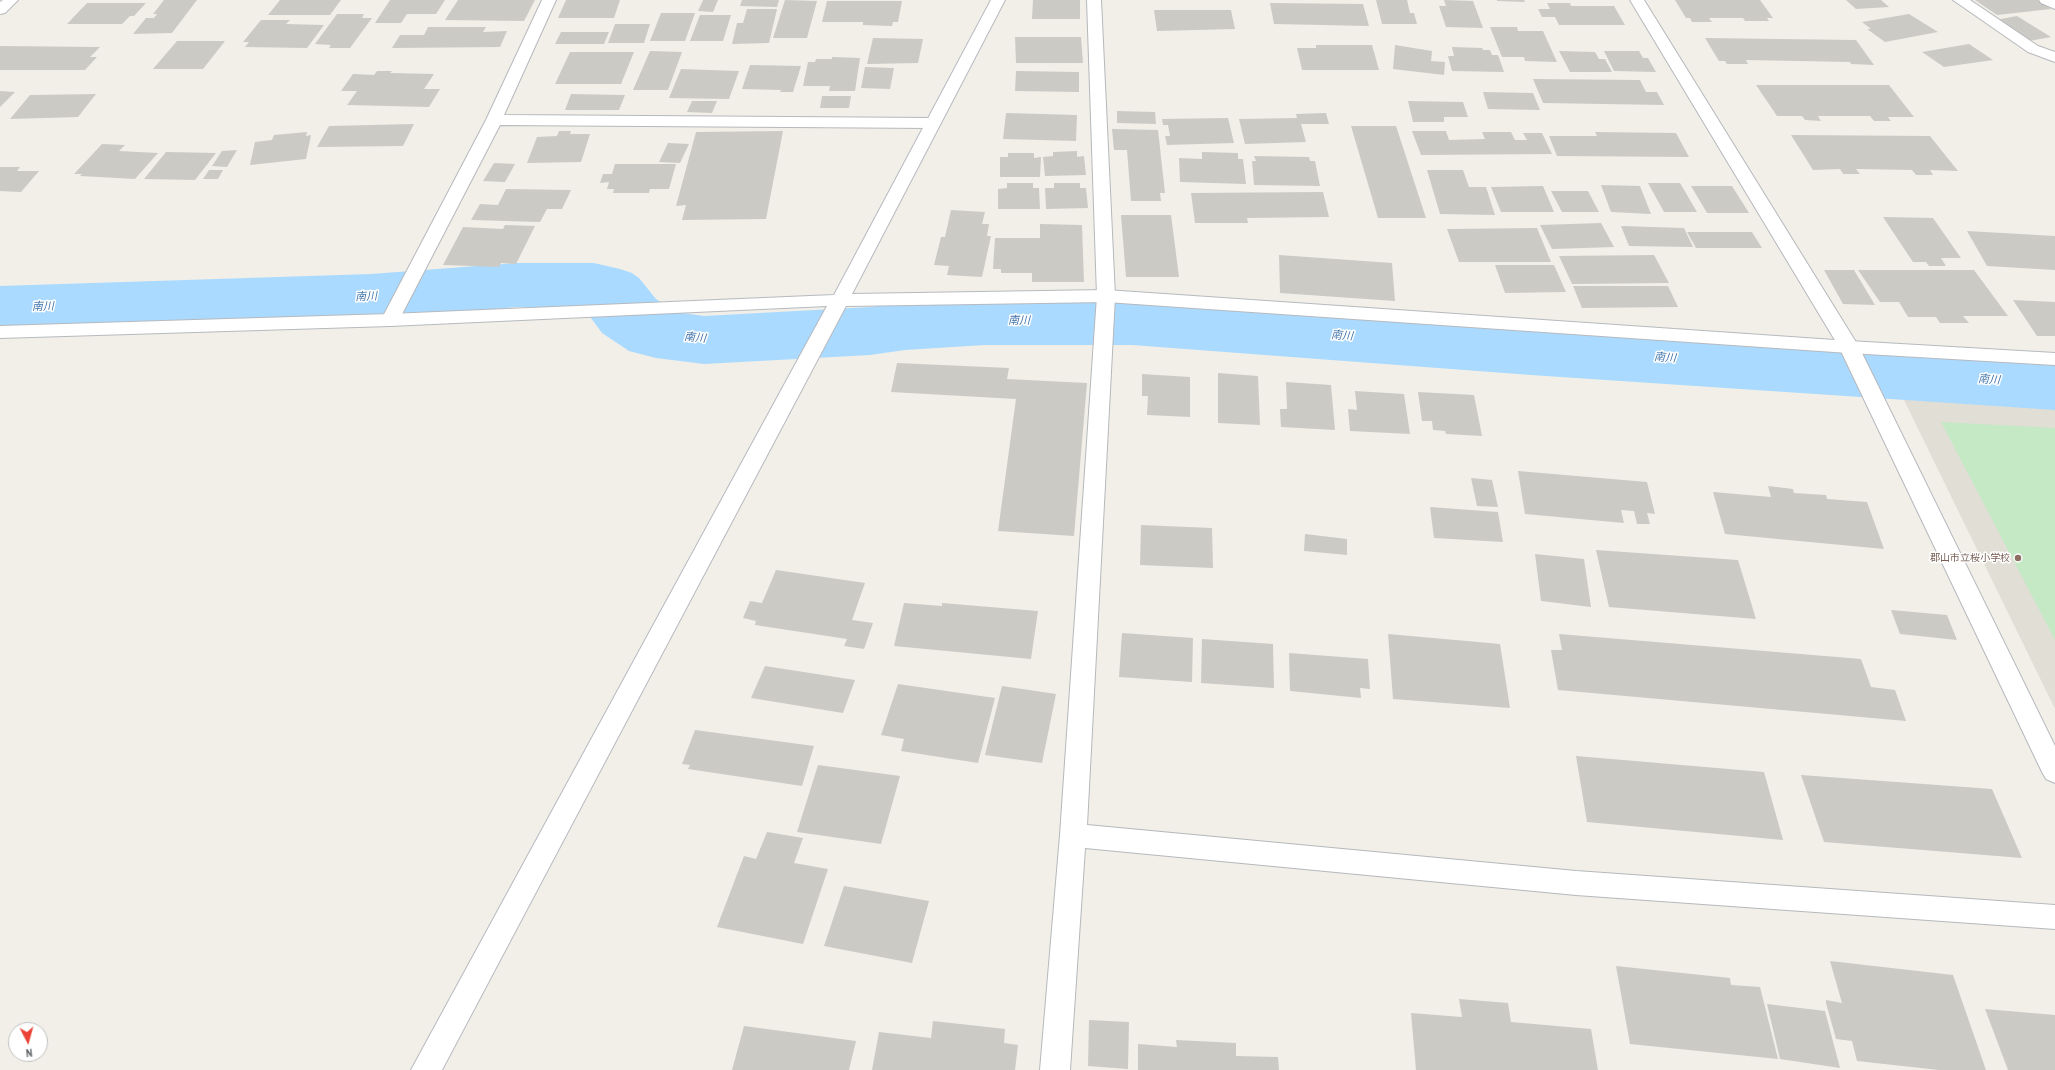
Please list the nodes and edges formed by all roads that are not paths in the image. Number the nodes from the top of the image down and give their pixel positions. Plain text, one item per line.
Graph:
1 (11, 0) edge
2 (549, 0) edge
3 (998, 0) edge
4 (1094, 0) edge
5 (1637, 0) edge
6 (1960, 0) edge
7 (2046, 0) edge
8 (2055, 5) edge
9 (0, 10) edge
10 (2055, 57) edge
11 (494, 120) junction
12 (932, 123) junction
13 (1106, 296) junction
14 (840, 300) junction
15 (390, 320) junction
16 (0, 332) edge
17 (1850, 347) junction
18 (2055, 359) edge
19 (2055, 772) edge
20 (1073, 835) junction
21 (2055, 917) edge
22 (426, 1070) edge
23 (1055, 1070) edge

1 - 9 street
2 - 11 street
3 - 12 street
4 - 13 street
5 - 17 street
6 - 10 street
7 - 8 street
11 - 12 street
11 - 15 street
12 - 14 street
13 - 14 street
13 - 17 street
13 - 20 street
14 - 15 street
14 - 22 street
15 - 16 street
17 - 18 street
17 - 19 street
20 - 21 street
20 - 23 street

